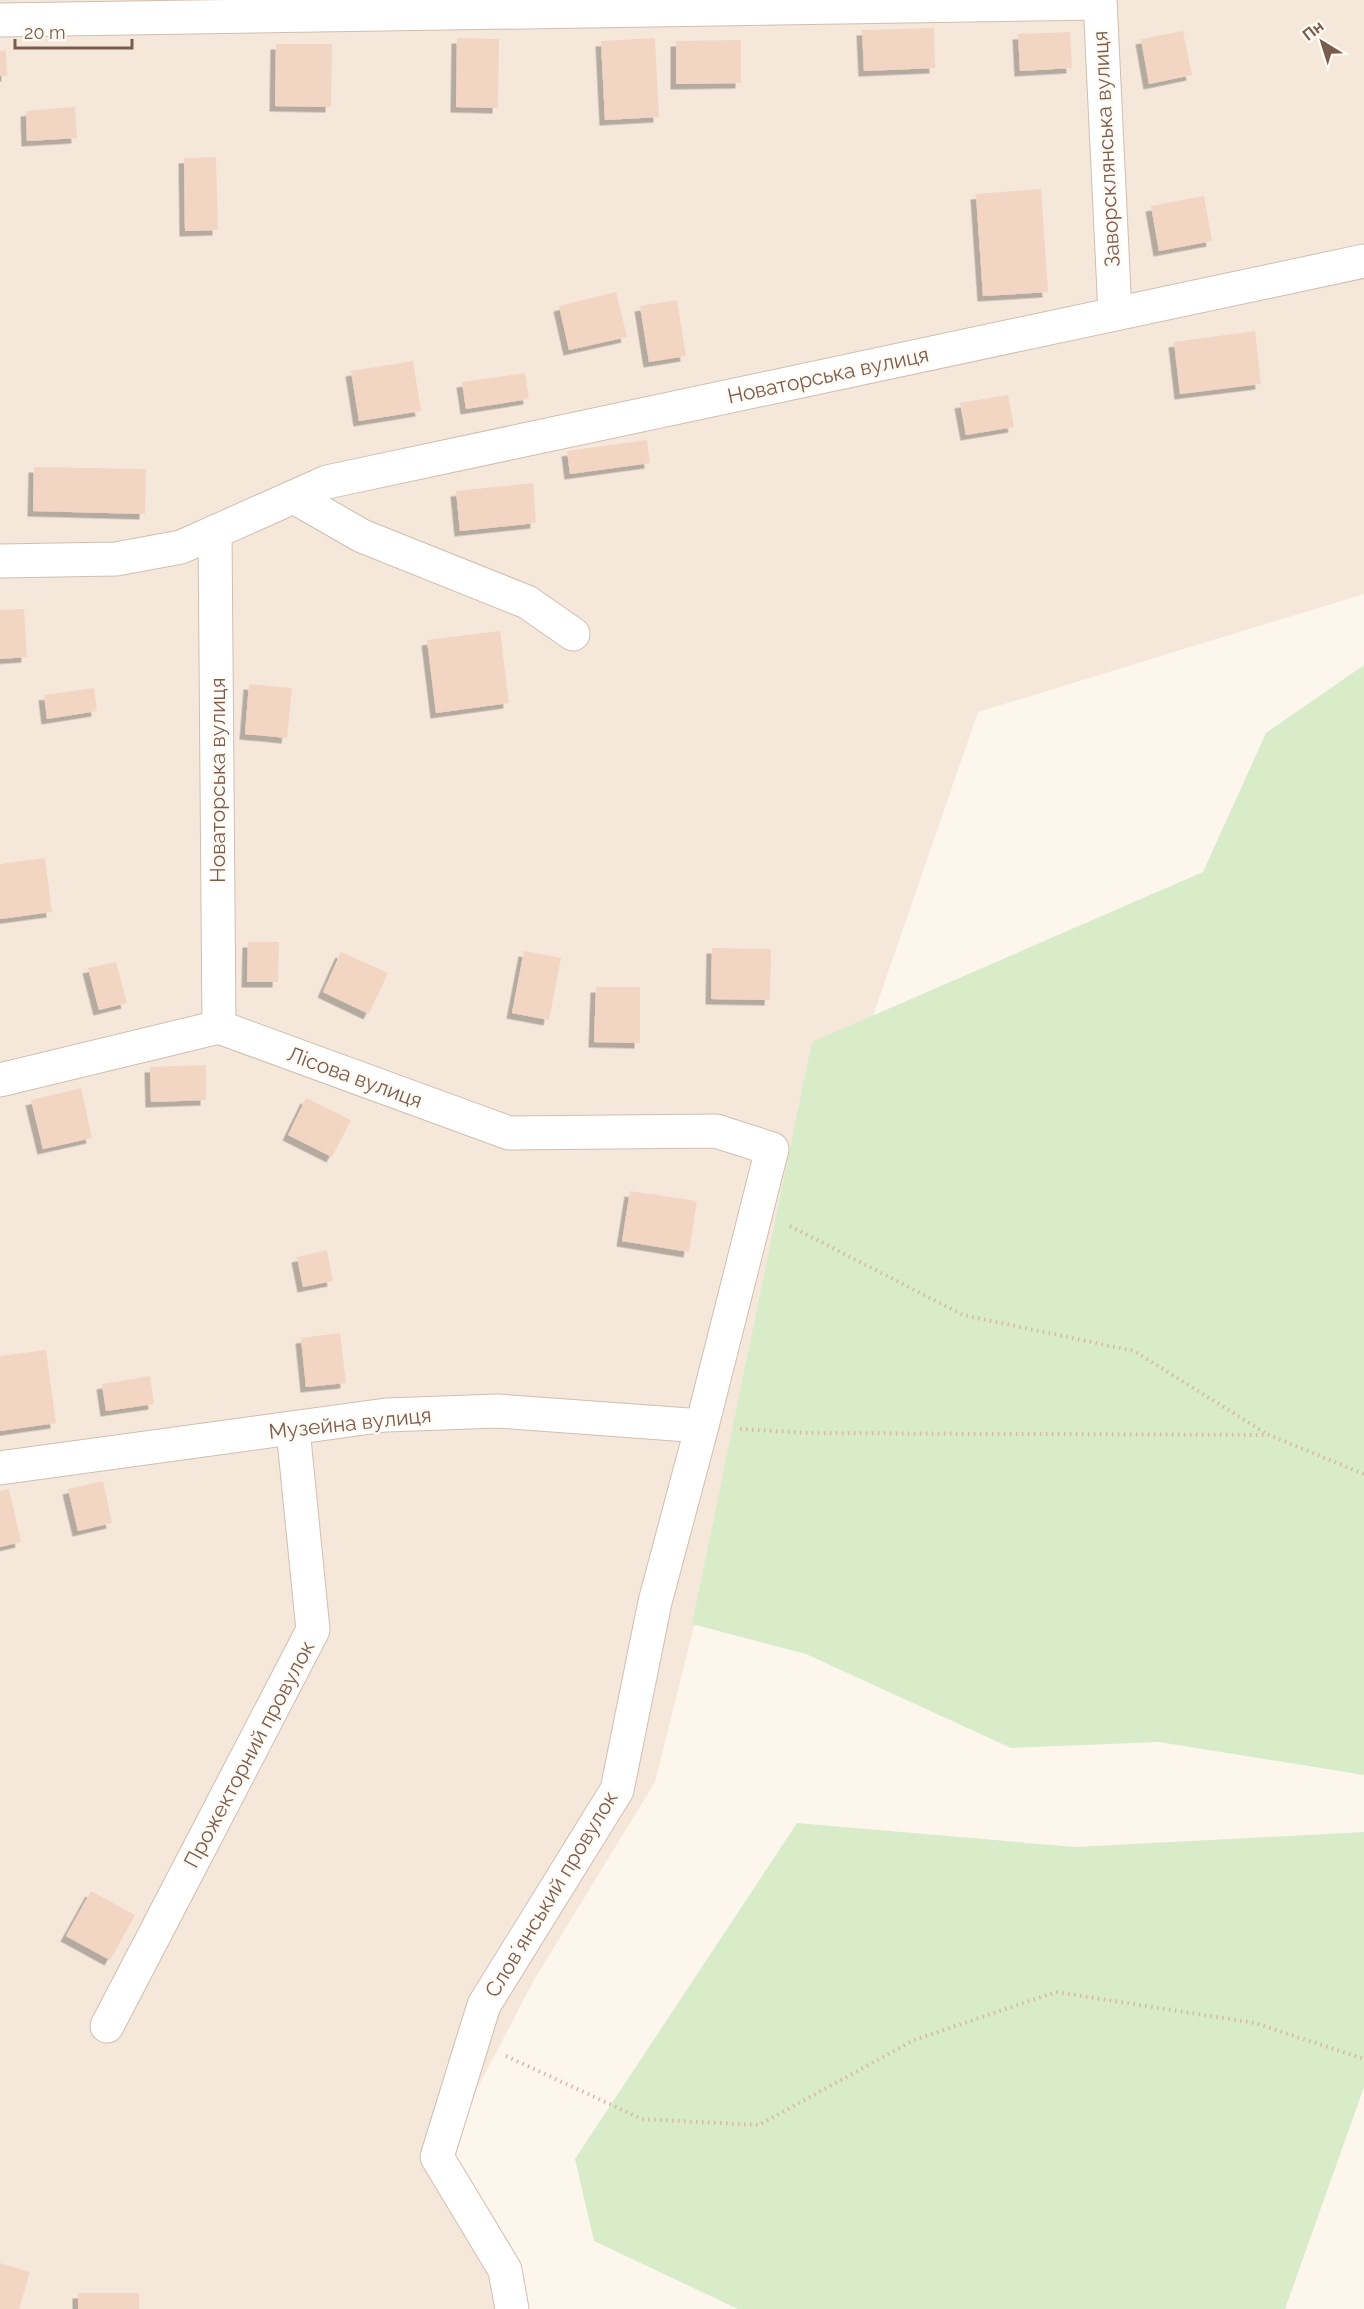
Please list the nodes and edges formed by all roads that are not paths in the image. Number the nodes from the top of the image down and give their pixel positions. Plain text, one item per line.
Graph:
1 (1099, 1) edge
2 (0, 20) edge
3 (1364, 261) edge
4 (1115, 314) junction
5 (294, 497) junction
6 (215, 532) junction
7 (0, 561) edge
8 (573, 634) dead end
9 (219, 1027) junction
10 (0, 1080) edge
11 (757, 1209) joint
12 (702, 1426) junction
13 (293, 1429) junction
14 (0, 1468) edge
15 (107, 2026) dead end
16 (512, 2309) edge

1 - 2 street, Заворсклянська вулиця
1 - 4 street, Заворсклянська вулиця
3 - 4 street, Новаторська вулиця
4 - 5 street, Новаторська вулиця
5 - 6 street, Новаторська вулиця
5 - 8 street
6 - 7 street, Новаторська вулиця
6 - 9 street, Новаторська вулиця
9 - 10 street
9 - 11 street, Лісова вулиця
11 - 12 street, Словʼянський провулок
12 - 13 street, Музейна вулиця
12 - 16 street, Словʼянський провулок
13 - 14 street, Музейна вулиця
13 - 15 street, Прожекторний провулок

